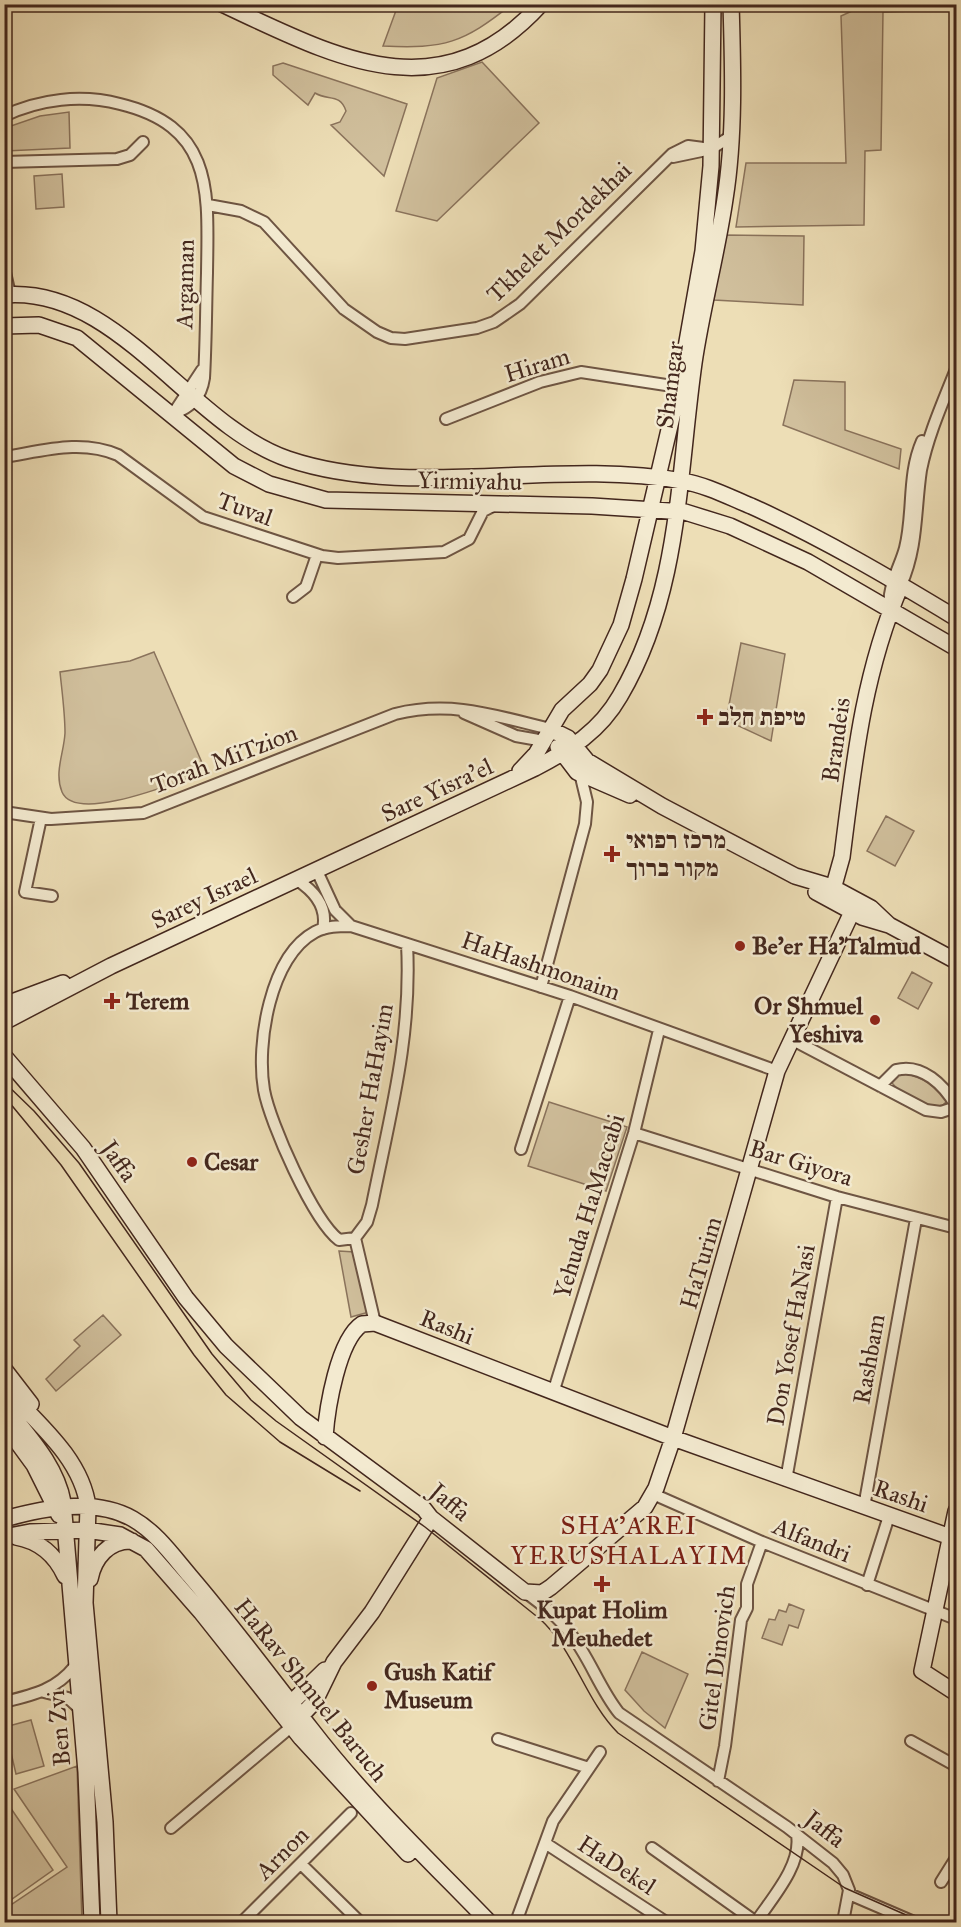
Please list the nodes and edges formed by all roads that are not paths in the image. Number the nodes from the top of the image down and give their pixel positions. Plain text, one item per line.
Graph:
1 (222, 4) edge
2 (541, 4) edge
3 (713, 4) edge
4 (730, 4) edge
5 (4, 116) edge
6 (730, 137) junction
7 (143, 142) dead end
8 (711, 149) junction
9 (4, 162) edge
10 (208, 205) junction
11 (4, 268) edge
12 (7, 295) edge
13 (4, 326) edge
14 (957, 369) edge
15 (679, 387) junction
16 (192, 396) junction
17 (173, 414) junction
18 (446, 419) dead end
19 (4, 457) edge
20 (656, 478) junction
21 (682, 481) junction
22 (459, 503) junction
23 (498, 505) junction
24 (649, 508) junction
25 (678, 511) junction
26 (700, 516) junction
27 (477, 522) junction
28 (317, 555) junction
29 (671, 556) junction
30 (897, 582) junction
31 (293, 597) dead end
32 (891, 609) junction
33 (957, 618) edge
34 (957, 648) edge
35 (547, 735) junction
36 (569, 749) junction
37 (535, 768) junction
38 (580, 774) junction
39 (485, 793) junction
40 (662, 806) junction
41 (4, 812) edge
42 (41, 818) junction
43 (317, 871) junction
44 (795, 876) junction
45 (297, 880) junction
46 (832, 886) junction
47 (817, 892) junction
48 (52, 896) dead end
49 (871, 908) junction
50 (852, 912) junction
51 (890, 925) junction
52 (351, 926) junction
53 (323, 928) junction
54 (407, 944) junction
55 (957, 962) edge
56 (111, 966) junction
57 (541, 987) junction
58 (570, 996) junction
59 (4, 1005) edge
60 (5, 1022) edge
61 (659, 1030) junction
62 (793, 1040) junction
63 (5, 1055) edge
64 (777, 1071) junction
65 (880, 1086) junction
66 (957, 1106) edge
67 (634, 1133) junction
68 (520, 1149) dead end
69 (752, 1170) junction
70 (837, 1197) junction
71 (916, 1219) junction
72 (957, 1228) edge
73 (356, 1238) junction
74 (375, 1323) junction
75 (4, 1369) edge
76 (4, 1387) edge
77 (553, 1393) junction
78 (4, 1405) edge
79 (4, 1424) edge
80 (325, 1437) junction
81 (673, 1438) junction
82 (62, 1452) junction
83 (786, 1480) junction
84 (653, 1494) junction
85 (88, 1507) junction
86 (864, 1507) junction
87 (60, 1508) junction
88 (957, 1510) edge
89 (889, 1516) junction
90 (431, 1518) junction
91 (4, 1519) edge
92 (63, 1530) junction
93 (87, 1530) junction
94 (6, 1537) edge
95 (954, 1538) edge
96 (136, 1541) junction
97 (762, 1542) junction
98 (68, 1585) junction
99 (867, 1585) junction
100 (525, 1592) junction
101 (85, 1603) junction
102 (937, 1610) junction
103 (957, 1619) edge
104 (334, 1662) junction
105 (75, 1666) junction
106 (44, 1692) junction
107 (957, 1693) edge
108 (4, 1702) edge
109 (291, 1703) junction
110 (79, 1708) junction
111 (292, 1721) junction
112 (498, 1739) dead end
113 (911, 1741) dead end
114 (600, 1752) dead end
115 (957, 1766) edge
116 (589, 1768) junction
117 (718, 1781) junction
118 (351, 1813) dead end
119 (171, 1828) dead end
120 (797, 1835) junction
121 (544, 1843) junction
122 (652, 1848) dead end
123 (957, 1858) edge
124 (301, 1864) junction
125 (941, 1882) dead end
126 (849, 1894) junction
127 (514, 1920) edge
128 (92, 1923) edge
129 (109, 1923) edge
130 (242, 1923) edge
131 (360, 1923) edge
132 (476, 1923) edge
133 (489, 1923) edge
134 (666, 1923) edge
135 (756, 1923) edge
136 (843, 1923) edge
137 (914, 1923) edge

1 - 2 street
3 - 8 street, Shamgar
4 - 6 street, Shamgar
5 - 10 street, Argaman
6 - 8 street
6 - 21 street, Shamgar
7 - 9 street
8 - 10 street, Tkhelet Mordekhai
8 - 15 street, Shamgar
10 - 16 street, Argaman
11 - 12 street
12 - 16 street, Yirmiyahu
13 - 17 street, Yirmiyahu
14 - 30 street
15 - 18 street, Hiram
15 - 20 street, Shamgar
16 - 17 street
16 - 20 street, Yirmiyahu
17 - 22 street, Yirmiyahu
19 - 28 street, Tuval
20 - 21 street, Yirmiyahu
20 - 24 street, Shamgar
21 - 25 street, Shamgar
21 - 30 street, Yirmiyahu
22 - 23 street, Yirmiyahu
22 - 27 street
23 - 24 street, Yirmiyahu
23 - 27 street, Tuval
24 - 25 street, Yirmiyahu
24 - 35 street, Shamgar
25 - 26 street, Yirmiyahu
25 - 29 street, Shamgar
26 - 29 street
26 - 32 street, Yirmiyahu
27 - 28 street, Tuval
28 - 31 street
29 - 36 street, Shamgar
30 - 32 street, Brandeis
30 - 33 street, Yirmiyahu
32 - 34 street, Yirmiyahu
32 - 46 street, Brandeis
35 - 36 street
35 - 39 street
35 - 42 street, Torah MiTzion
36 - 37 street, Sare Yisra'el
36 - 38 street
36 - 40 street
37 - 38 street
37 - 39 street, Sare Yisra'el
38 - 40 street
38 - 57 street
39 - 43 street, Sare Yisra'el
40 - 44 street
41 - 42 street, Torah MiTzion
42 - 48 street
43 - 45 street, Sarey Israel
43 - 52 street
44 - 46 street
44 - 47 street
45 - 53 street
45 - 56 street, Sarey Israel
46 - 47 street
46 - 49 street
47 - 50 street
49 - 50 street
49 - 51 street
50 - 51 street
50 - 62 street, HaTurim
51 - 55 street
52 - 53 street
52 - 54 street, HaHashmonaim
53 - 73 street
54 - 57 street, HaHashmonaim
54 - 73 street, Gesher HaHayim
56 - 59 street, Sarey Israel
56 - 60 street, Sarey Israel
57 - 58 street, HaHashmonaim
58 - 61 street, HaHashmonaim
58 - 68 street
61 - 64 street, HaHashmonaim
61 - 67 street, Yehuda HaMaccabi
62 - 64 street, HaTurim
62 - 65 street
63 - 80 street, Jaffa
64 - 69 street, HaTurim
65 - 66 street
65 - 66 street
67 - 69 street, Bar Giyora
67 - 77 street, Yehuda HaMaccabi
69 - 70 street, Bar Giyora
69 - 81 street, HaTurim
70 - 71 street, Bar Giyora
70 - 83 street, Don Yosef HaNasi
71 - 72 street, Bar Giyora
71 - 86 street, Rashbam
73 - 74 street
74 - 77 street, Rashi
74 - 80 street
75 - 82 street
76 - 82 street
77 - 81 street, Rashi
78 - 87 street
79 - 87 street
80 - 90 street, Jaffa
81 - 83 street, Rashi
81 - 84 street, HaTurim
82 - 85 street, Ben Zvi
83 - 86 street, Rashi
84 - 97 street, Alfandri
84 - 100 street, HaTurim
85 - 87 street, HaRav Shmuel Baruch
85 - 93 street, Ben Zvi
85 - 109 street, HaRav Shmuel Baruch
86 - 89 street, Rashi
87 - 91 street, HaRav Shmuel Baruch
87 - 92 street, Ben Zvi
88 - 95 street
89 - 95 street, Rashi
89 - 99 street
90 - 100 street, Jaffa
90 - 104 street
92 - 93 street, HaRav Shmuel Baruch
92 - 94 street, HaRav Shmuel Baruch
92 - 98 street, Ben Zvi
93 - 96 street, HaRav Shmuel Baruch
93 - 101 street, Ben Zvi
94 - 98 street
95 - 102 street
96 - 101 street
96 - 111 street, HaRav Shmuel Baruch
97 - 99 street, Alfandri
97 - 117 street, Gitel Dinovich
98 - 105 street, Ben Zvi
99 - 102 street, Alfandri
100 - 117 street, Jaffa
101 - 129 street, Ben Zvi
102 - 103 street, Alfandri
102 - 107 street
104 - 109 street
104 - 111 street
105 - 106 street
105 - 110 street, Ben Zvi
106 - 108 street
106 - 110 street
109 - 111 street, HaRav Shmuel Baruch
110 - 128 street, Ben Zvi
111 - 119 street
111 - 132 street, HaRav Shmuel Baruch
111 - 133 street, HaRav Shmuel Baruch
112 - 116 street
113 - 115 street
114 - 116 street
116 - 121 street
117 - 120 street, Jaffa
118 - 124 street, Arnon
120 - 126 street, Jaffa
120 - 135 street
121 - 127 street
121 - 134 street, HaDekel
122 - 135 street
123 - 125 street
124 - 130 street, Arnon
124 - 131 street
126 - 136 street
126 - 137 street

